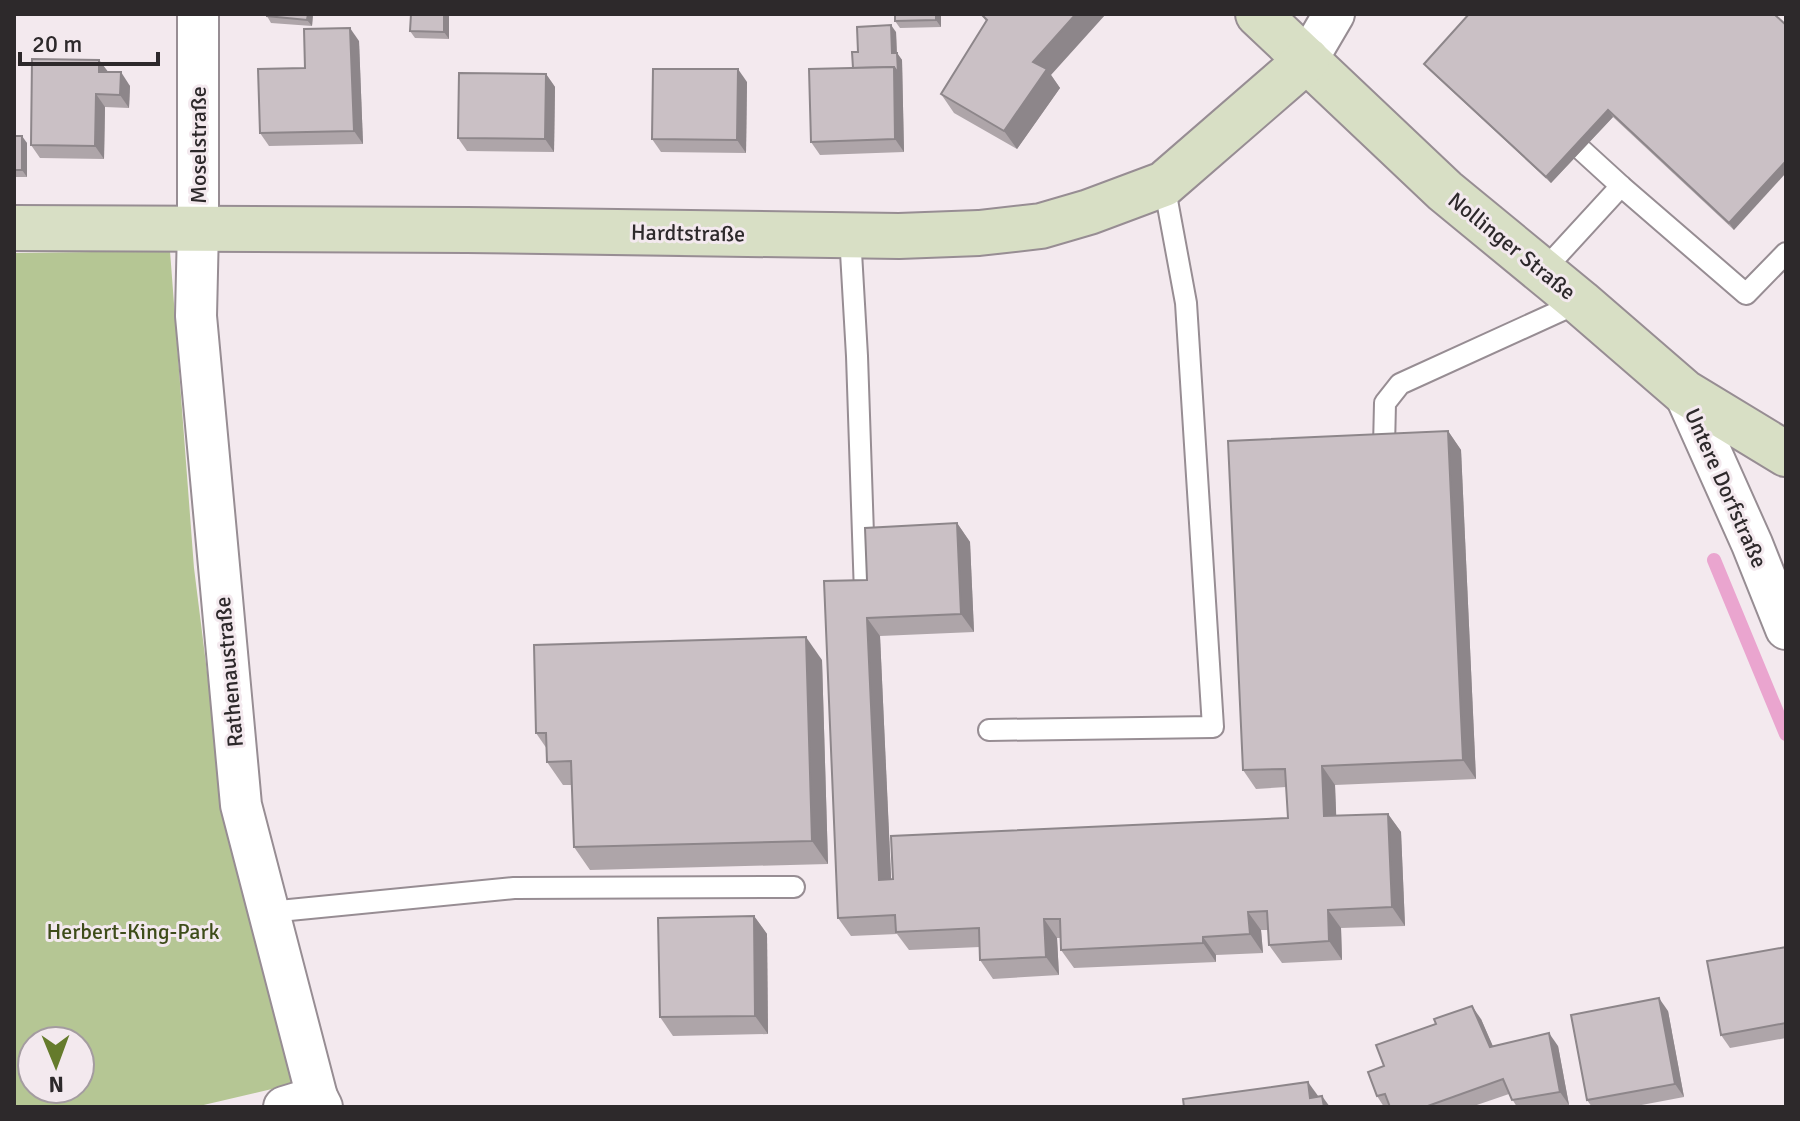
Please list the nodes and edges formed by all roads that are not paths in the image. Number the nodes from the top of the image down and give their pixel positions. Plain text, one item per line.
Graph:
1 (198, 14) edge
2 (1258, 14) edge
3 (1334, 14) edge
4 (1307, 60) junction
5 (1550, 121) edge
6 (1164, 184) junction
7 (1621, 186) junction
8 (14, 228) edge
9 (198, 228) junction
10 (850, 235) junction
11 (1786, 253) edge
12 (1543, 271) junction
13 (1580, 302) junction
14 (1684, 392) junction
15 (1384, 447) edge
16 (1786, 454) edge
17 (865, 594) edge
18 (1786, 629) edge
19 (989, 730) dead end
20 (794, 887) dead end
21 (269, 912) junction
22 (308, 1104) edge

1 - 9 street, Moselstraße
2 - 4 street, Nollinger Straße
3 - 4 street
4 - 6 street, Hardtstraße
4 - 12 street, Nollinger Straße
5 - 7 lane
6 - 10 street, Hardtstraße
6 - 19 lane
7 - 11 lane
7 - 12 lane
8 - 9 street, Hardtstraße
9 - 10 street, Hardtstraße
9 - 21 street, Rathenaustraße
10 - 17 lane
12 - 13 street, Nollinger Straße
13 - 14 street, Nollinger Straße
13 - 15 lane
14 - 16 street, Nollinger Straße
14 - 18 street, Untere Dorfstraße
20 - 21 lane
21 - 22 street, Rathenaustraße

